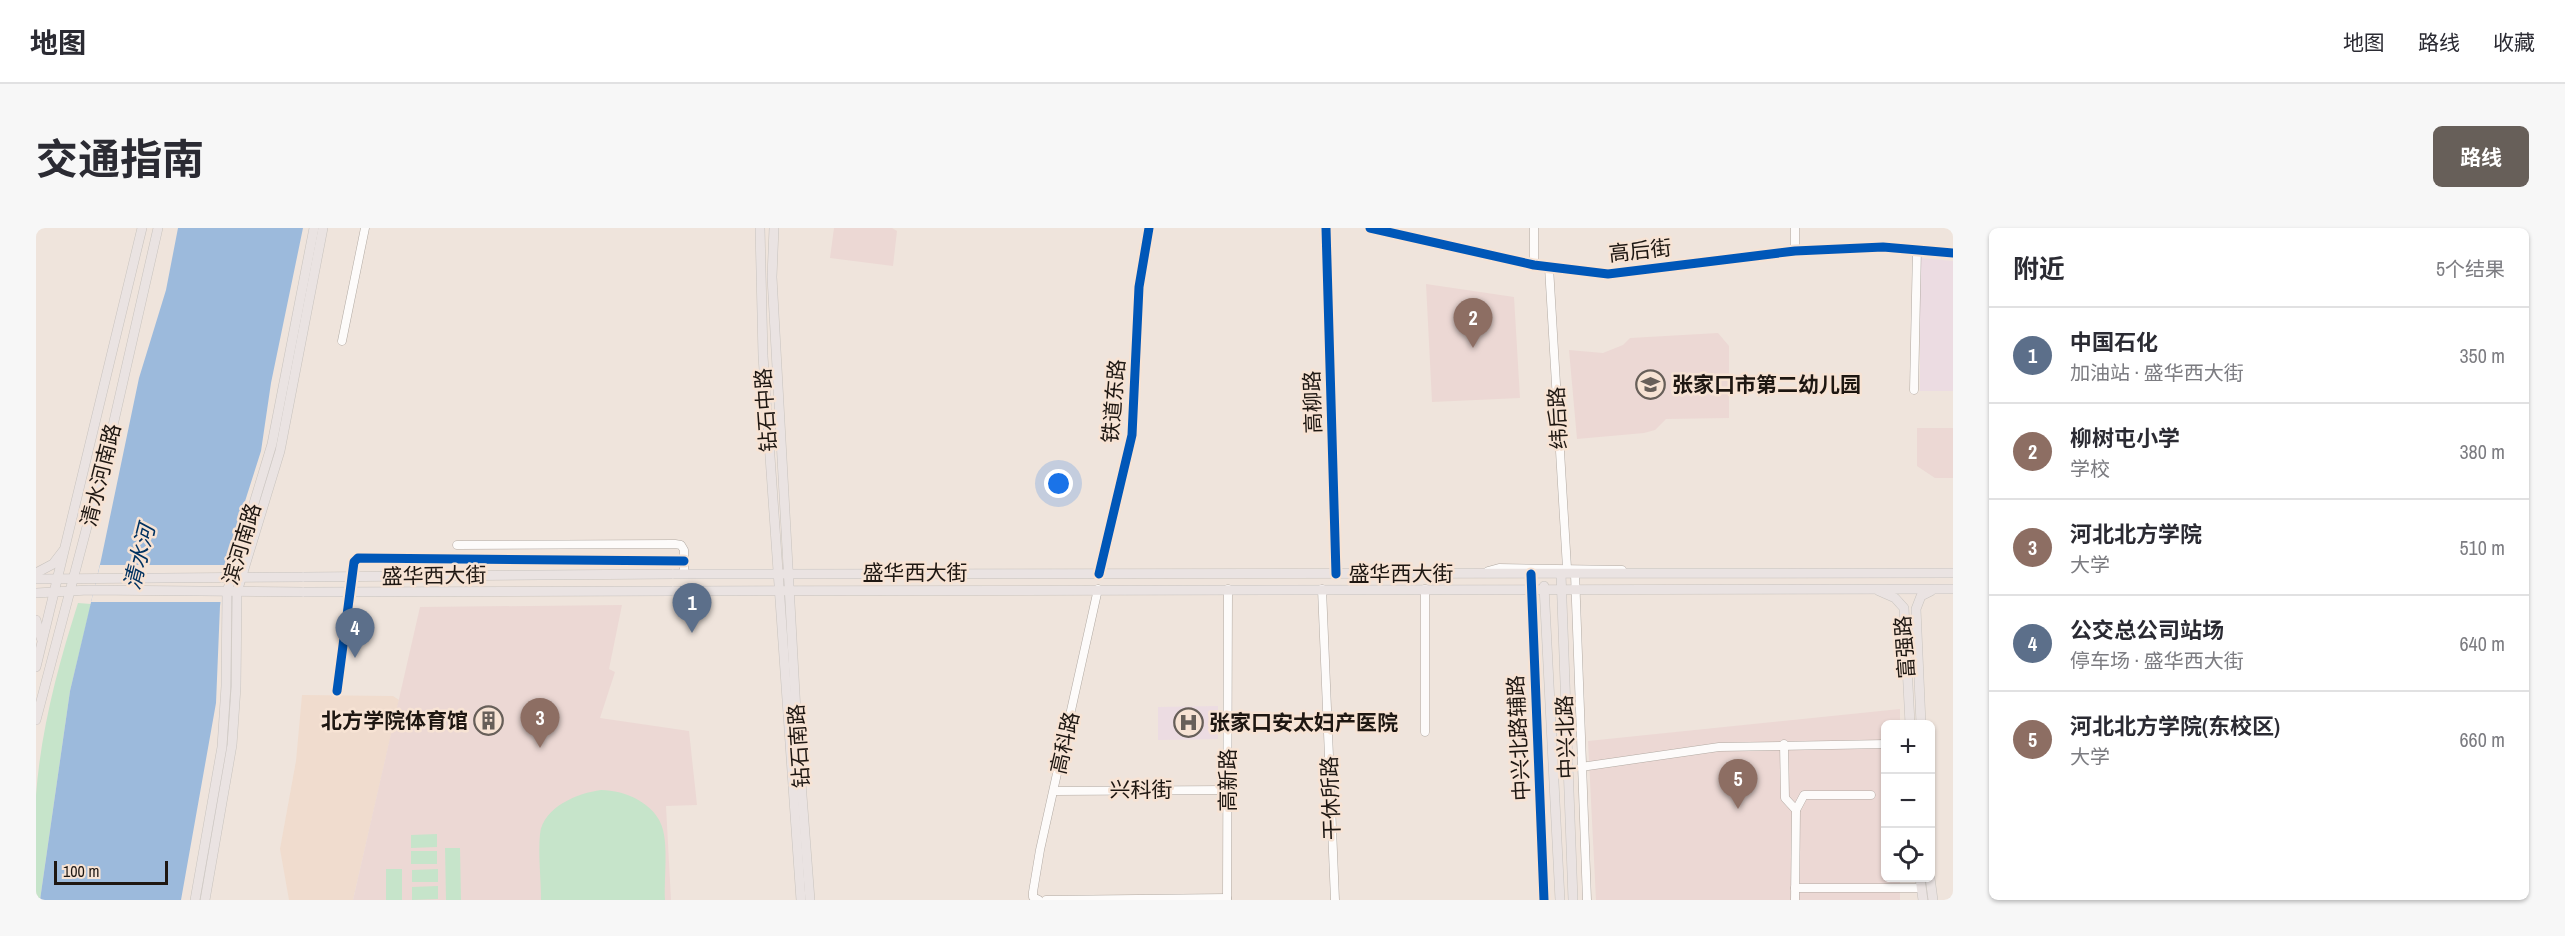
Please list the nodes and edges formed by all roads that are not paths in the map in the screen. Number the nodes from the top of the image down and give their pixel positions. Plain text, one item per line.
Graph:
1 (142, 228) edge
2 (158, 228) edge
3 (314, 228) edge
4 (322, 228) edge
5 (365, 228) edge
6 (760, 228) edge
7 (774, 228) edge
8 (1149, 228) edge
9 (1326, 228) edge
10 (1370, 228) edge
11 (1534, 228) edge
12 (1795, 228) edge
13 (1917, 249) junction
14 (1795, 251) junction
15 (1953, 254) edge
16 (1534, 265) junction
17 (1550, 267) junction
18 (342, 341) dead end
19 (1914, 390) dead end
20 (68, 544) junction
21 (457, 545) dead end
22 (684, 561) junction
23 (1568, 572) junction
24 (36, 573) edge
25 (941, 573) junction
26 (1882, 573) junction
27 (1940, 573) junction
28 (1953, 573) edge
29 (684, 574) junction
30 (777, 574) junction
31 (789, 574) junction
32 (1099, 574) junction
33 (1336, 574) junction
34 (1476, 574) junction
35 (1531, 574) junction
36 (1544, 574) junction
37 (228, 577) junction
38 (75, 578) junction
39 (241, 578) junction
40 (36, 579) edge
41 (59, 579) junction
42 (1910, 587) junction
43 (1098, 589) junction
44 (1228, 589) junction
45 (1322, 589) junction
46 (1425, 589) junction
47 (1531, 589) junction
48 (1544, 589) junction
49 (1561, 589) junction
50 (1575, 589) junction
51 (1871, 589) junction
52 (1940, 589) junction
53 (1953, 589) edge
54 (941, 590) junction
55 (71, 591) junction
56 (778, 591) junction
57 (790, 591) junction
58 (56, 592) junction
59 (230, 592) junction
60 (36, 594) edge
61 (1904, 608) junction
62 (1916, 609) junction
63 (36, 620) edge
64 (40, 650) junction
65 (36, 667) edge
66 (337, 692) dead end
67 (36, 720) edge
68 (1910, 720) edge
69 (1921, 720) edge
70 (1425, 732) dead end
71 (1784, 744) junction
72 (1881, 744) edge
73 (1581, 767) junction
74 (1228, 790) junction
75 (1054, 791) junction
76 (1871, 795) dead end
77 (1796, 810) junction
78 (1920, 882) edge
79 (1931, 882) edge
80 (1795, 888) junction
81 (1921, 888) junction
82 (1036, 898) edge
83 (1227, 899) edge
84 (195, 900) edge
85 (206, 900) edge
86 (801, 900) edge
87 (810, 900) edge
88 (1046, 900) edge
89 (1335, 900) edge
90 (1544, 900) edge
91 (1560, 900) edge
92 (1573, 900) edge
93 (1587, 900) edge
94 (1795, 900) edge
95 (1923, 900) edge
96 (1933, 900) edge

1 - 20 main road, 清水河南路
2 - 38 main road, 清水河南路
3 - 37 main road, 滨河南路
4 - 39 main road, 滨河南路
5 - 18 street
6 - 30 main road, 钻石中路
7 - 31 main road, 钻石中路
8 - 32 street, 铁道东路
9 - 33 street, 高柳路
10 - 16 street, 高后街
11 - 16 street
12 - 14 street
13 - 14 street, 高后街
13 - 15 street, 高后街
13 - 19 street
14 - 17 street, 高后街
16 - 17 street, 高后街
17 - 23 street, 纬后路
20 - 24 main road
20 - 41 main road, 清水河南路
21 - 22 street
22 - 29 street
22 - 66 street
23 - 26 main road, 盛华西大街
23 - 34 street
23 - 36 main road, 盛华西大街
23 - 49 main road, 中兴北路
23 - 50 street
25 - 31 main road, 盛华西大街
25 - 32 main road, 盛华西大街
25 - 54 main road
26 - 27 main road, 盛华西大街
26 - 42 main road
27 - 28 main road, 盛华西大街
27 - 42 main road
29 - 30 main road, 盛华西大街
29 - 39 main road, 盛华西大街, bridge
30 - 31 main road, 盛华西大街
30 - 56 main road, 钻石中路
31 - 57 main road, 钻石中路
32 - 33 main road, 盛华西大街
33 - 34 main road, 盛华西大街
34 - 35 main road, 盛华西大街
35 - 36 main road, 盛华西大街
35 - 47 street, 中兴北路辅路
36 - 48 main road, 中兴北路
37 - 38 main road, 盛华西大街
37 - 39 main road, 盛华西大街
37 - 59 main road, 滨河南路
38 - 41 main road
38 - 55 main road, 清水河南路
39 - 59 main road, 滨河南路
40 - 41 main road
41 - 58 main road, 清水河南路
42 - 51 main road, 盛华西大街
42 - 52 main road, 盛华西大街
42 - 61 main road
42 - 62 main road
43 - 44 main road, 盛华西大街
43 - 54 main road, 盛华西大街
43 - 75 street, 高科路
44 - 45 main road, 盛华西大街
44 - 74 street, 高新路
45 - 46 main road, 盛华西大街
45 - 89 street, 干休所路
46 - 47 main road, 盛华西大街
46 - 70 street
47 - 48 main road, 盛华西大街
47 - 90 street, 中兴北路辅路
48 - 49 main road, 盛华西大街
48 - 91 main road, 中兴北路
49 - 50 main road, 盛华西大街
49 - 92 main road, 中兴北路
50 - 51 main road, 盛华西大街
50 - 73 street
51 - 61 main road, 富强路
52 - 53 main road, 盛华西大街
52 - 62 main road, 富强路
54 - 57 main road, 盛华西大街
55 - 58 main road
55 - 59 main road, 盛华西大街
55 - 67 main road, 清水河南路
56 - 57 main road, 盛华西大街
56 - 59 main road, 盛华西大街, bridge
56 - 86 main road, 钻石南路
57 - 87 main road, 钻石南路
58 - 60 main road
58 - 64 main road, 清水河南路
59 - 84 main road, 滨河南路
59 - 85 main road, 滨河南路
61 - 68 main road, 富强路
62 - 69 main road, 富强路
63 - 64 main road
64 - 65 main road, 清水河南路
71 - 72 street
71 - 73 street
71 - 77 street
73 - 93 street
74 - 75 street, 兴科街
74 - 83 street, 高新路
75 - 82 street, 高科路
76 - 77 street
77 - 80 street
78 - 81 main road
79 - 96 main road
80 - 81 street
80 - 94 street
81 - 95 main road
83 - 88 street

